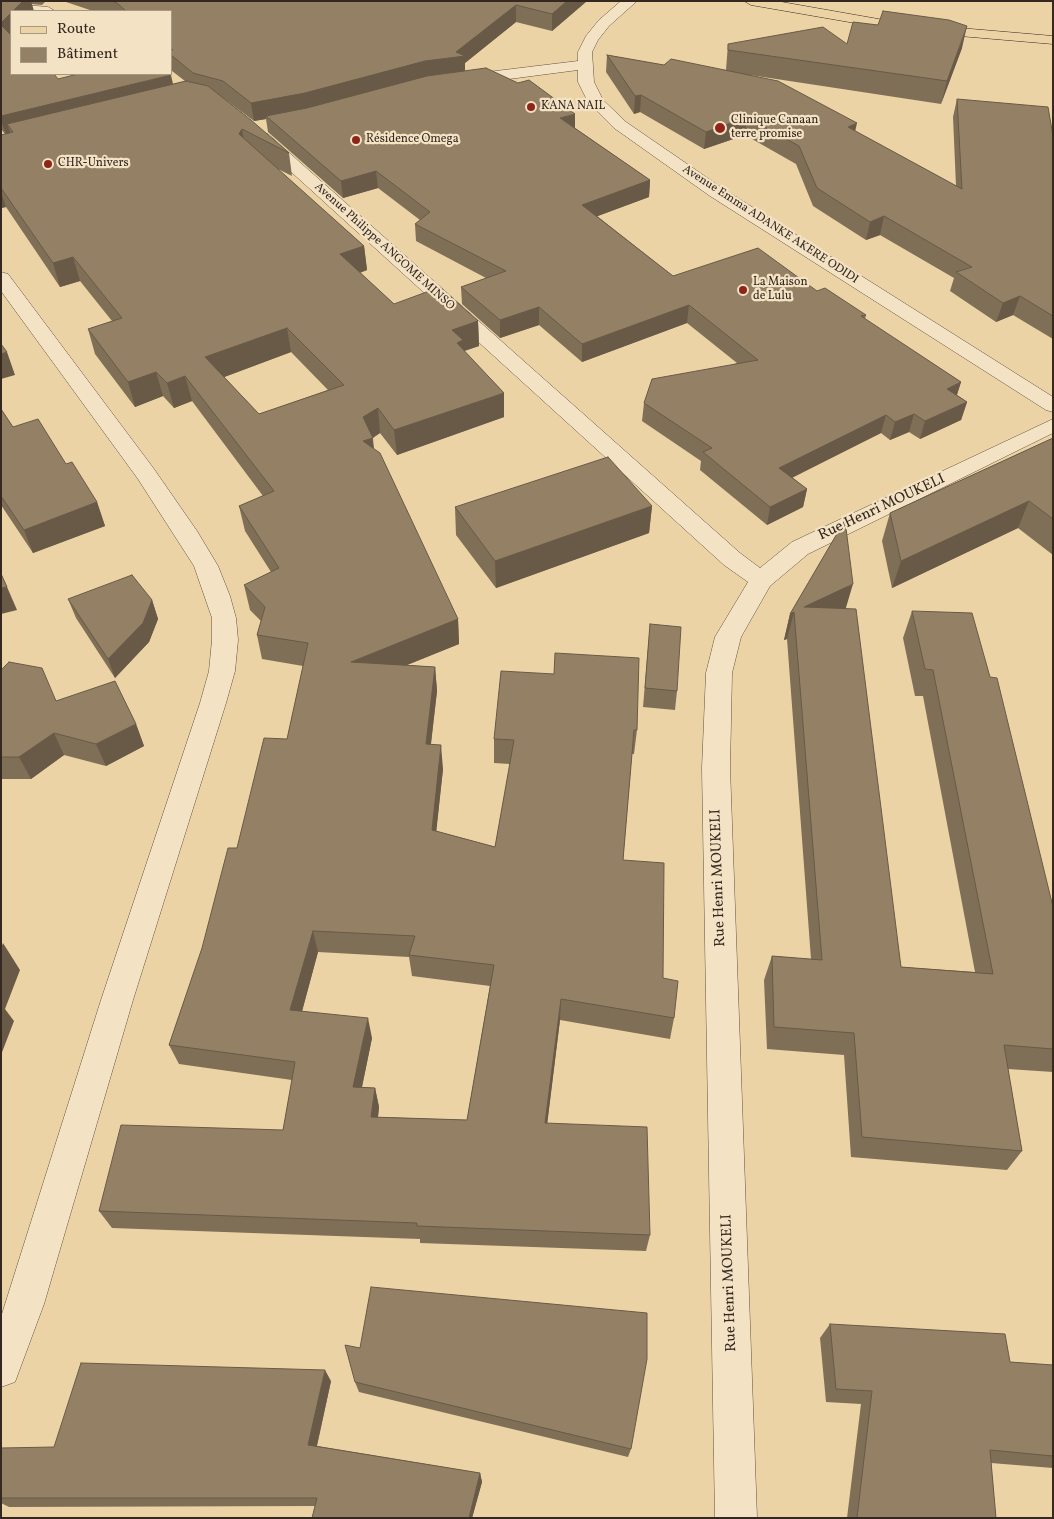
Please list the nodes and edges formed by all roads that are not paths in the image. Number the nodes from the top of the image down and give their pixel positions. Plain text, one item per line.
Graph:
1 (630, 1) edge
2 (751, 1) edge
3 (1, 7) edge
4 (52, 10) edge
5 (1053, 40) edge
6 (585, 65) junction
7 (449, 82) edge
8 (270, 125) edge
9 (1, 278) edge
10 (1053, 406) edge
11 (1053, 425) edge
12 (761, 580) junction
13 (1, 1368) edge
14 (736, 1518) edge

1 - 6 street, Avenue Emma ADANKE AKERE ODIDI
2 - 5 main road
3 - 4 street
6 - 7 street
6 - 10 street, Avenue Emma ADANKE AKERE ODIDI
8 - 12 street, Avenue Philippe ANGOME MINSO
9 - 13 street
11 - 12 street, Rue Henri MOUKELI
12 - 14 street, Rue Henri MOUKELI

